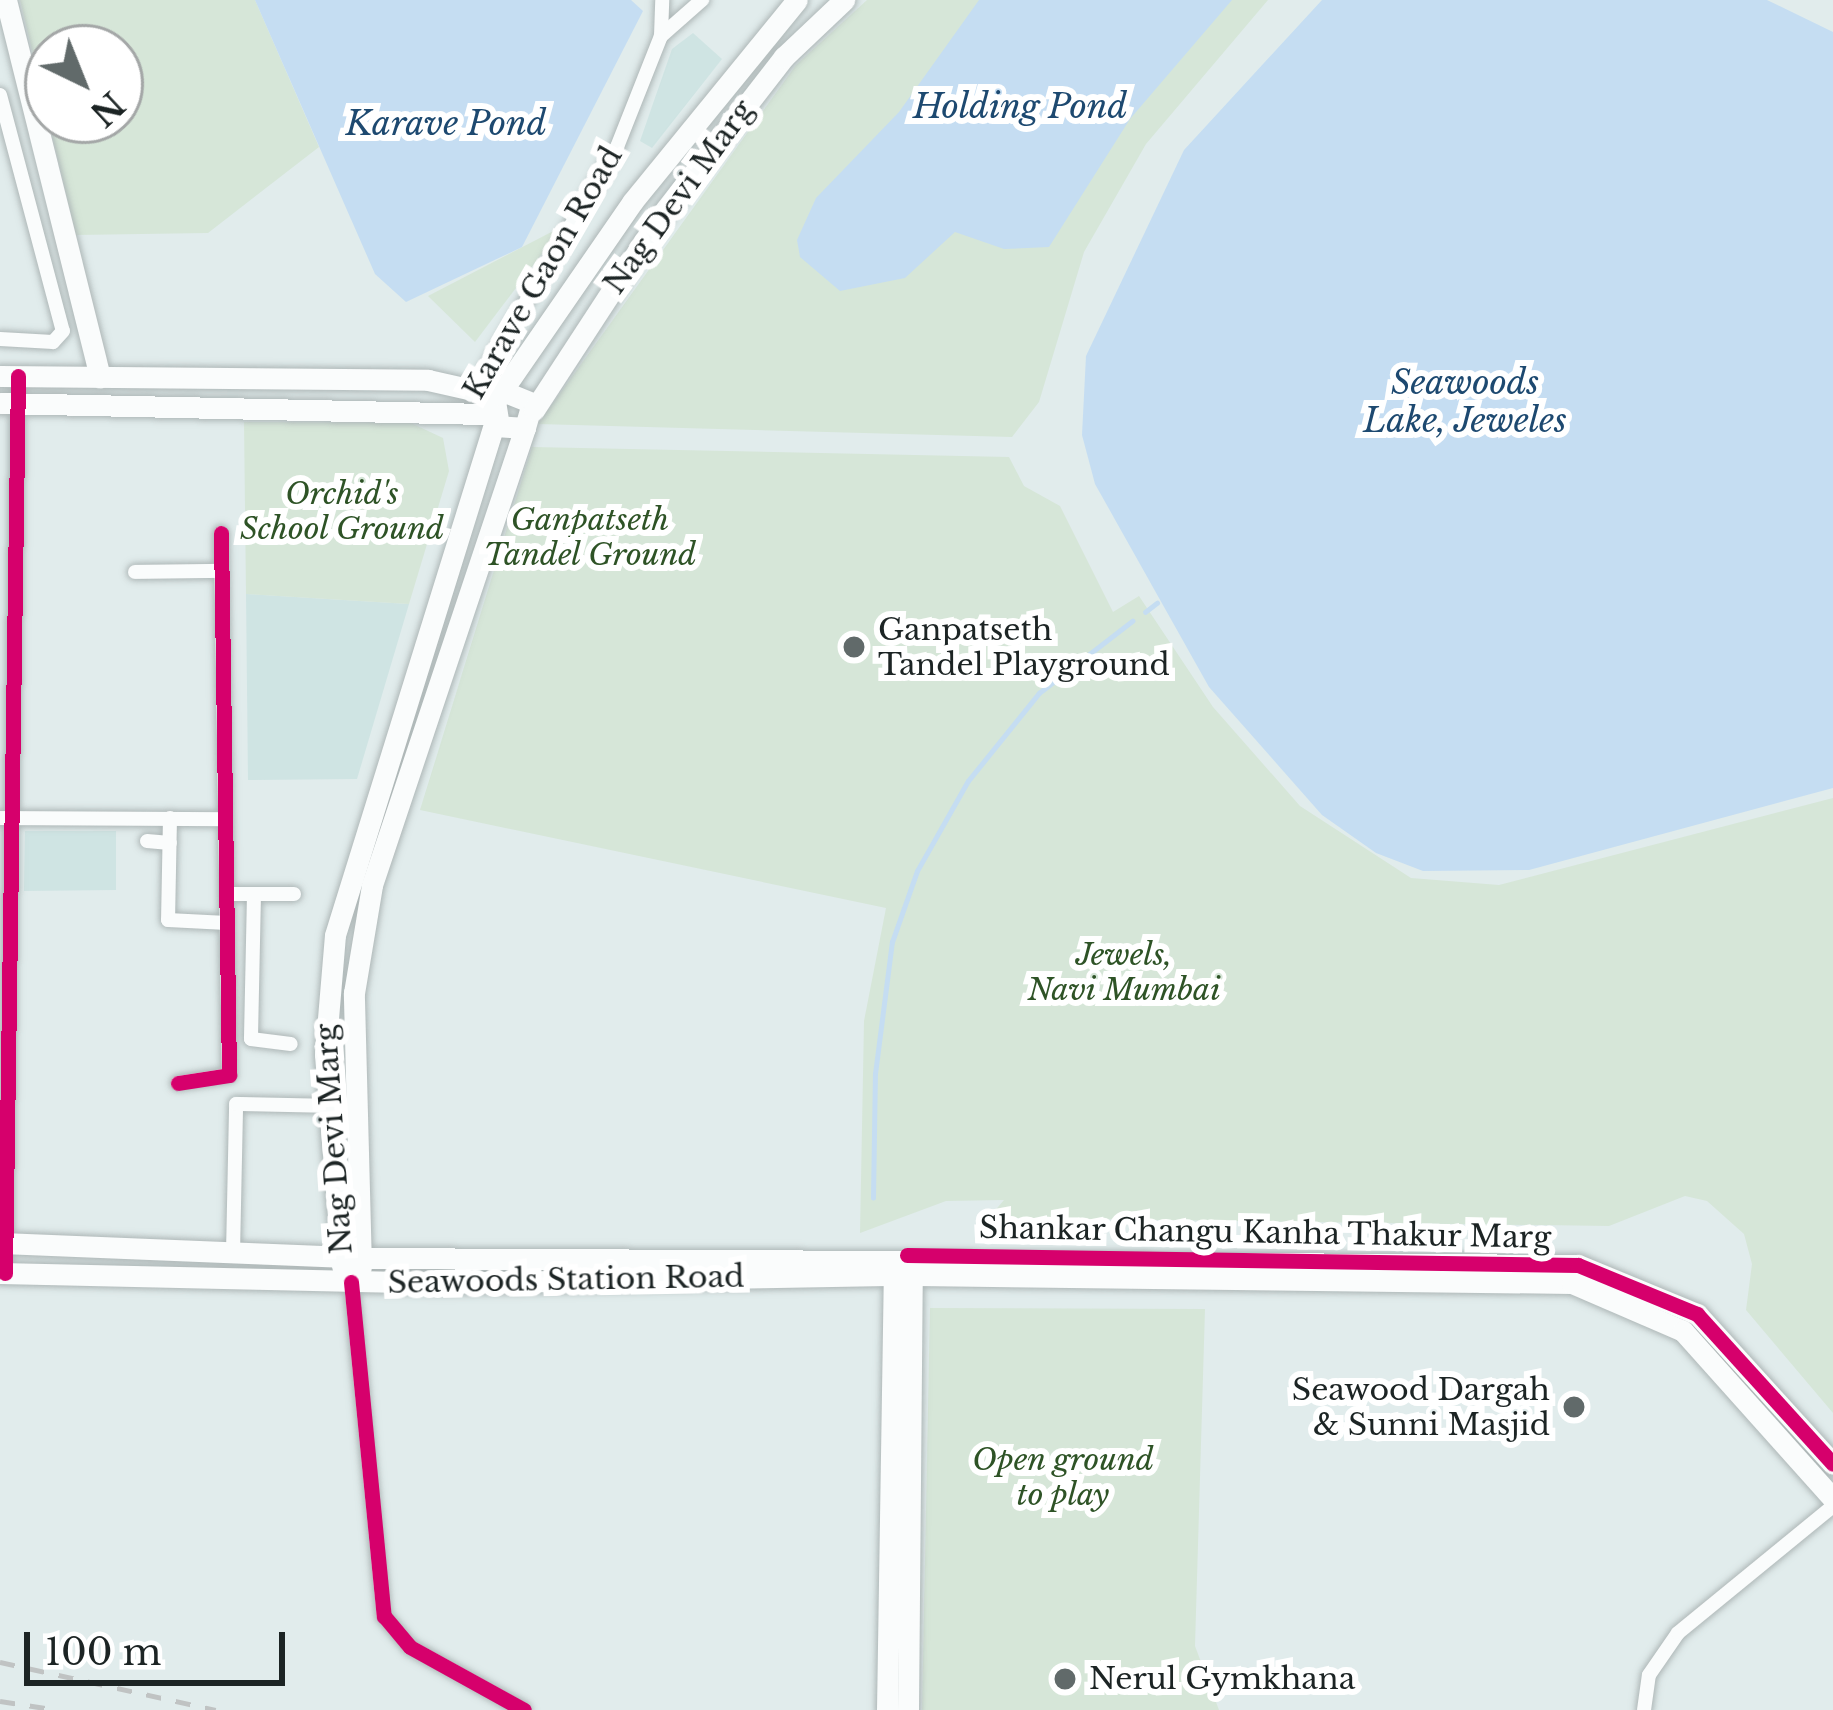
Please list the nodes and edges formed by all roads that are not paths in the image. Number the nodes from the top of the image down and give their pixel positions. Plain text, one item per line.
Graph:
1 (6, 0) edge
2 (662, 0) edge
3 (702, 0) edge
4 (844, 0) edge
5 (791, 1) edge
6 (661, 35) junction
7 (1, 103) edge
8 (7, 154) edge
9 (0, 339) edge
10 (9, 376) edge
11 (100, 377) junction
12 (475, 388) junction
13 (9, 403) edge
14 (498, 406) junction
15 (464, 411) junction
16 (530, 419) junction
17 (220, 532) dead end
18 (221, 571) junction
19 (135, 572) dead end
20 (7, 648) edge
21 (6, 818) edge
22 (170, 818) junction
23 (226, 818) junction
24 (146, 841) dead end
25 (170, 842) junction
26 (254, 893) junction
27 (226, 894) junction
28 (294, 894) dead end
29 (5, 903) edge
30 (227, 923) junction
31 (251, 1039) junction
32 (228, 1040) junction
33 (291, 1044) dead end
34 (4, 1048) edge
35 (178, 1083) dead end
36 (328, 1106) junction
37 (3, 1244) edge
38 (233, 1253) junction
39 (337, 1257) junction
40 (367, 1258) junction
41 (912, 1265) junction
42 (1473, 1269) junction
43 (2, 1273) edge
44 (888, 1276) junction
45 (351, 1282) junction
46 (1833, 1464) edge
47 (1833, 1502) edge
48 (524, 1710) edge
49 (887, 1710) edge
50 (908, 1710) edge
51 (1645, 1710) edge

1 - 11 main road
2 - 6 street, Karave Gaon Road
3 - 6 street
4 - 16 main road, Nag Devi Marg
5 - 14 main road, Nag Devi Marg
6 - 12 street, Karave Gaon Road
7 - 8 street
8 - 9 street
10 - 11 main road
10 - 13 street
11 - 12 main road
12 - 14 main road
12 - 15 street, Karave Gaon Road
13 - 15 main road
13 - 20 street
14 - 15 main road
14 - 16 main road
14 - 16 main road
14 - 36 main road, Nag Devi Marg
16 - 40 main road, Nag Devi Marg
17 - 18 street
18 - 19 street
18 - 23 street
20 - 21 street
21 - 22 street
21 - 29 street
22 - 23 street
22 - 25 street
23 - 27 street
24 - 25 street
25 - 30 street
26 - 27 street
26 - 28 street
26 - 31 street
27 - 30 street
29 - 34 street
30 - 32 street
31 - 32 street
31 - 33 street
32 - 35 street
34 - 37 street
36 - 38 street
36 - 39 main road, Nag Devi Marg
37 - 38 main road, Seawoods Station Road
37 - 43 street
38 - 39 main road, Seawoods Station Road
39 - 40 main road, Seawoods Station Road
39 - 45 main road, Nag Devi Marg
40 - 41 main road, Seawoods Station Road
40 - 45 main road, Nag Devi Marg
41 - 42 main road, Shankar Changu Kanha Thakur Marg
41 - 44 main road, Seawoods Station Road
41 - 50 main road
42 - 46 main road, Shankar Changu Kanha Thakur Marg
42 - 47 main road, Shankar Changu Kanha Thakur Marg
43 - 45 main road, Seawoods Station Road
44 - 45 main road, Seawoods Station Road
44 - 49 main road
45 - 48 street
47 - 51 street

